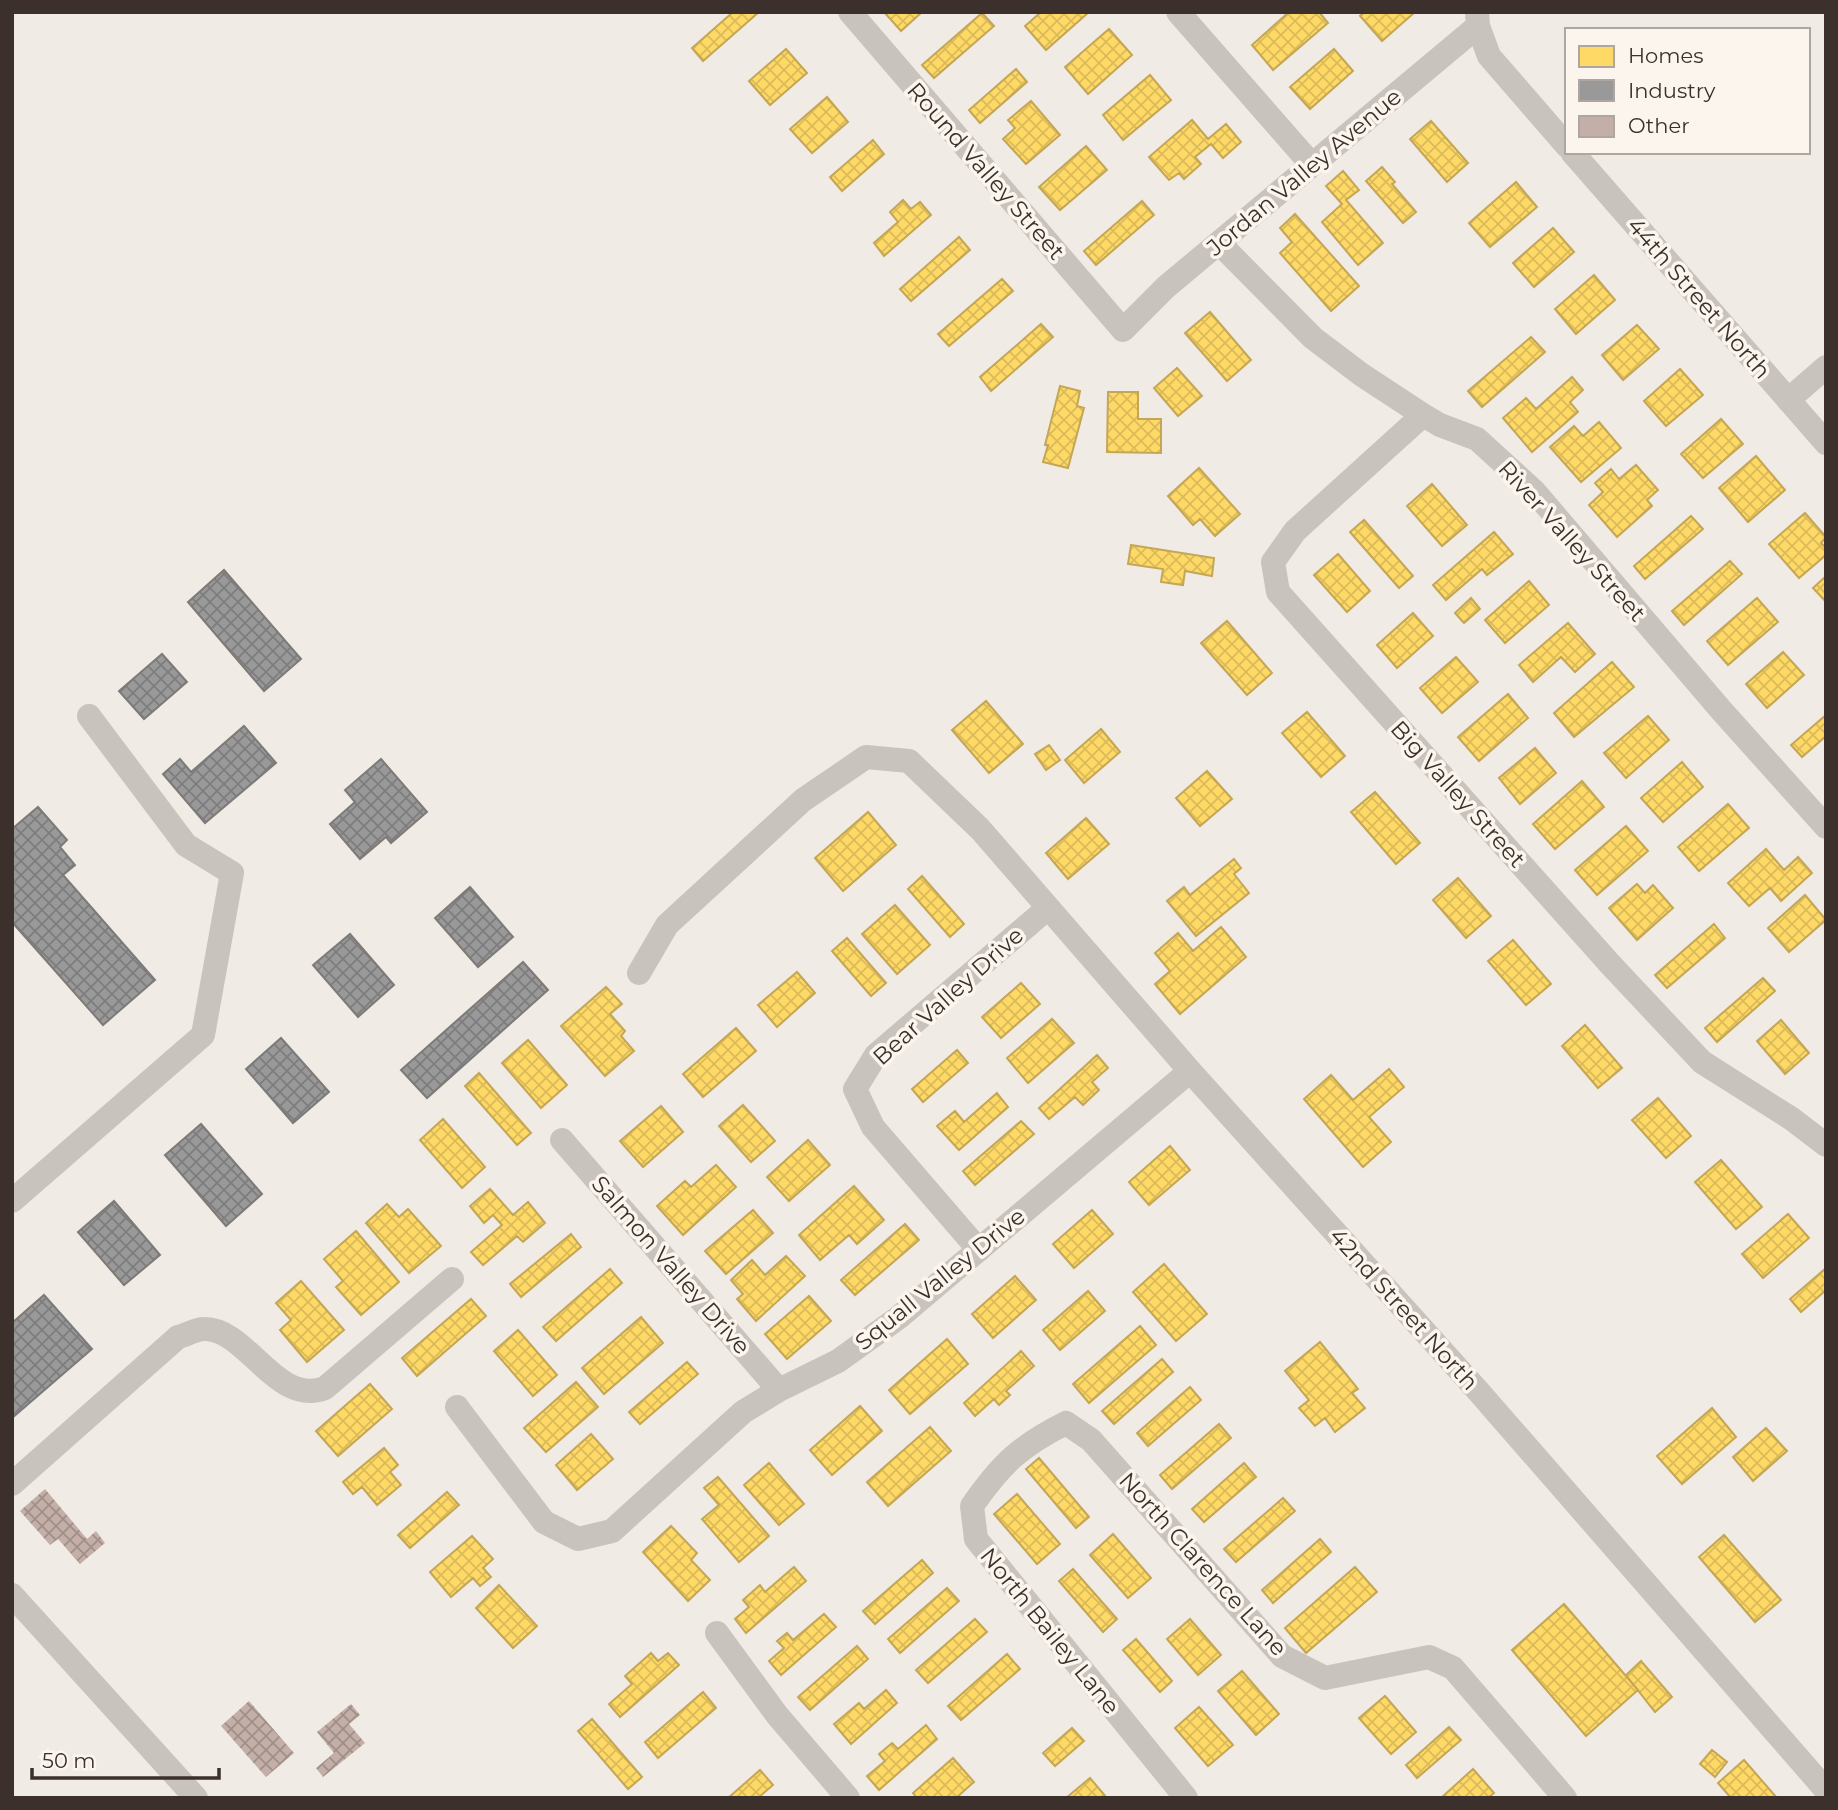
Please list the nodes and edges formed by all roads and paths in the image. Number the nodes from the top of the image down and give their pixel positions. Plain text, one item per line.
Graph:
1 (850, 12) edge
2 (1178, 12) edge
3 (1477, 19) edge
4 (1565, 144) edge
5 (1574, 154) edge
6 (1312, 165) junction
7 (1219, 243) junction
8 (1123, 330) joint
9 (1826, 367) edge
10 (1788, 400) junction
11 (1423, 415) junction
12 (1826, 443) edge
13 (89, 716) dead end
14 (1826, 827) edge
15 (1048, 908) junction
16 (639, 973) dead end
17 (1190, 1071) junction
18 (562, 1140) dead end
19 (1826, 1145) edge
20 (12, 1201) edge
21 (979, 1250) junction
22 (452, 1279) dead end
23 (779, 1390) junction
24 (457, 1407) dead end
25 (1011, 1457) joint
26 (12, 1483) edge
27 (12, 1595) edge
28 (717, 1633) dead end
29 (1826, 1790) edge
30 (196, 1798) edge
31 (848, 1798) edge
32 (1186, 1798) edge
33 (1565, 1798) edge

1 - 8 street, Round Valley Street
2 - 6 street
3 - 4 street
3 - 6 street, Jordan Valley Avenue
5 - 10 street, 44th Street North
6 - 7 street, Jordan Valley Avenue
7 - 8 street, Jordan Valley Avenue
7 - 11 street, River Valley Street
9 - 10 street
10 - 12 street, 44th Street North
11 - 14 street, River Valley Street
11 - 19 street, Big Valley Street
13 - 20 street
15 - 16 street, 42nd Street North
15 - 17 street, 42nd Street North
15 - 21 street, Bear Valley Drive
17 - 21 street, Squall Valley Drive
17 - 29 street, 42nd Street North
18 - 23 street, Salmon Valley Drive
21 - 23 street, Squall Valley Drive
22 - 26 street
23 - 24 street, Squall Valley Drive
25 - 32 street, North Bailey Lane
25 - 33 street, North Clarence Lane
27 - 30 street
28 - 31 street

